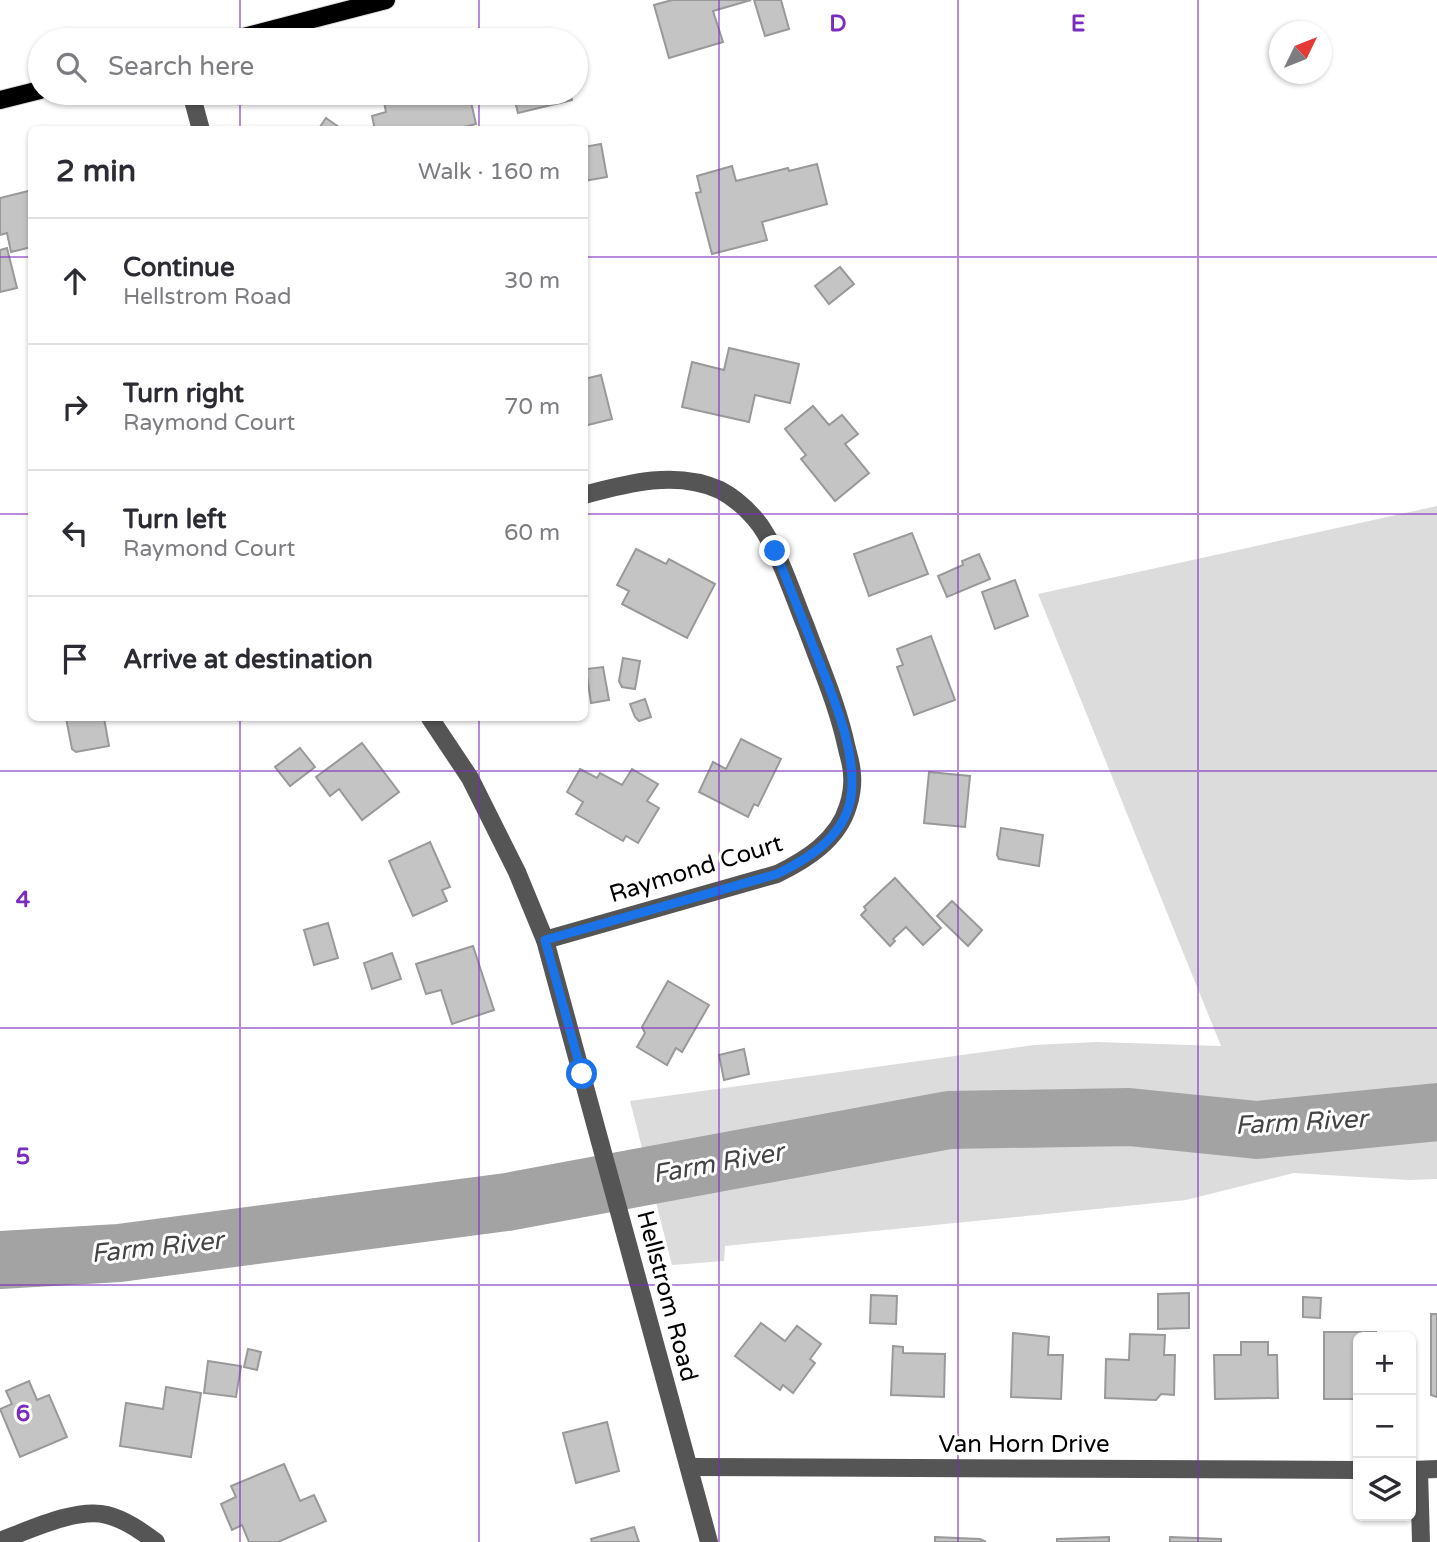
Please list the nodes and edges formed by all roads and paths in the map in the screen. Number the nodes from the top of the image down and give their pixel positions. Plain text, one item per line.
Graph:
1 (386, 0) edge
2 (278, 28) edge
3 (28, 93) edge
4 (0, 100) edge
5 (194, 105) edge
6 (200, 126) edge
7 (588, 494) edge
8 (432, 721) edge
9 (545, 940) junction
10 (689, 1467) junction
11 (1353, 1470) edge
12 (1422, 1470) edge
13 (0, 1541) edge
14 (156, 1542) edge
15 (709, 1542) edge
16 (1421, 1542) edge

1 - 2 main road
3 - 4 main road
5 - 6 street
7 - 9 street, Raymond Court
8 - 9 street, Hellstrom Road
9 - 10 street, Hellstrom Road
10 - 11 street, Van Horn Drive
10 - 15 street, Hellstrom Road
12 - 16 street
13 - 14 street

